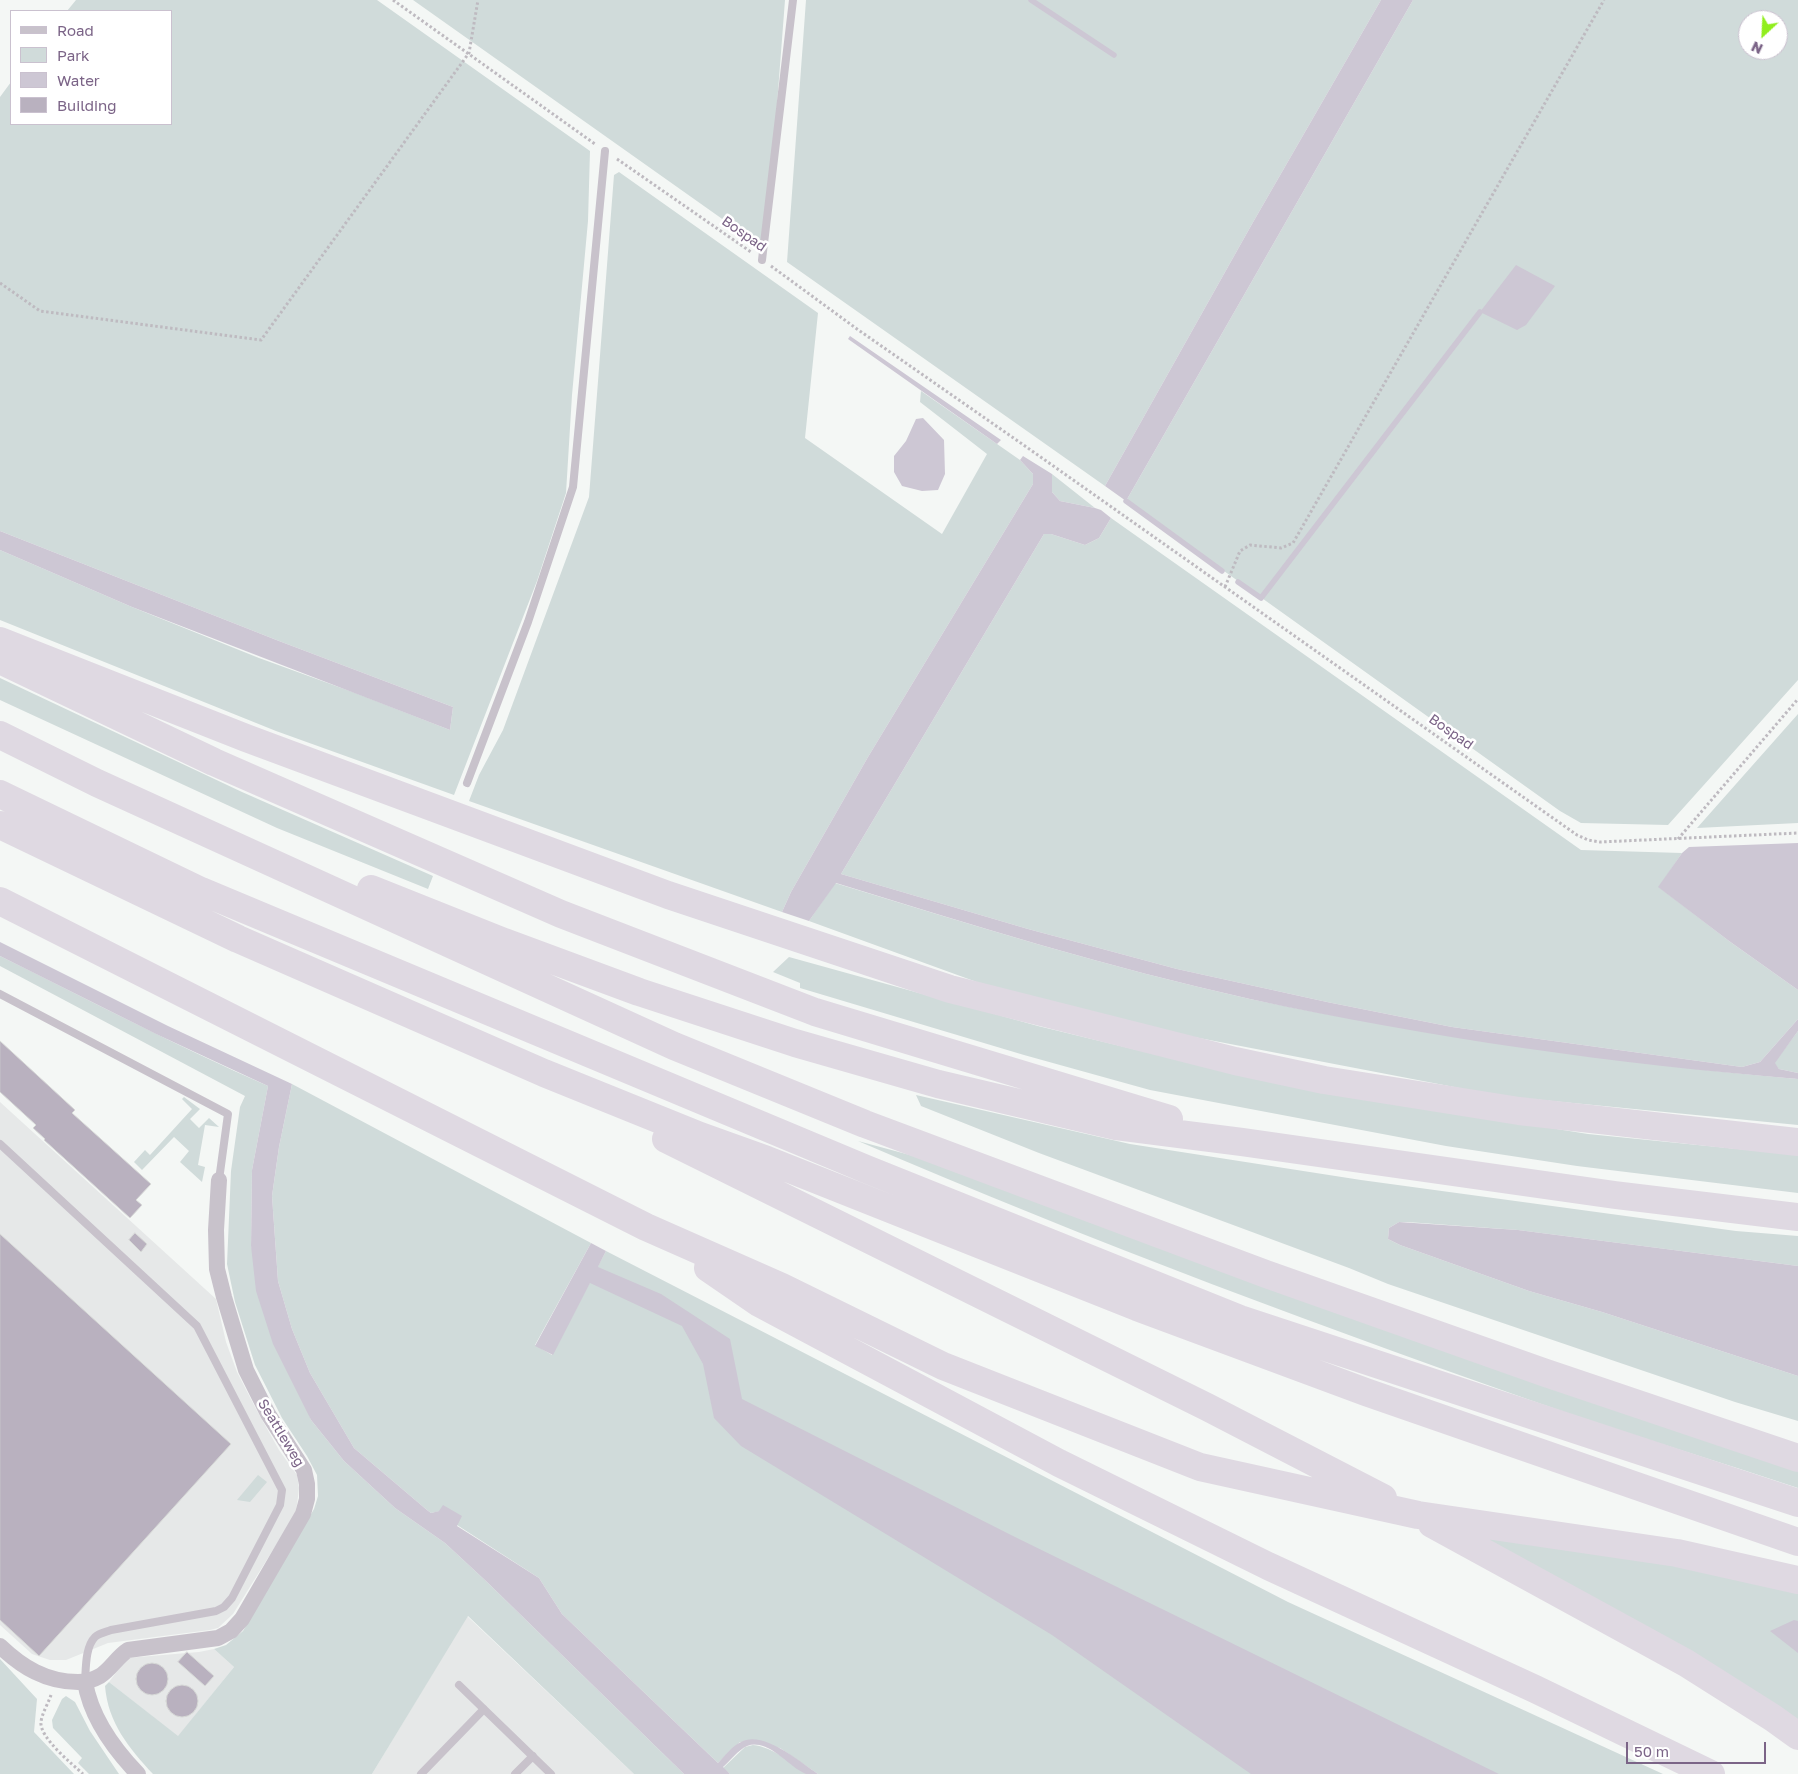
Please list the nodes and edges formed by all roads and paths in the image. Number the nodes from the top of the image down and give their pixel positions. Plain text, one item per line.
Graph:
1 (393, 0) edge
2 (478, 0) edge
3 (793, 0) edge
4 (1604, 0) edge
5 (469, 53) junction
6 (605, 151) junction
7 (762, 260) junction
8 (0, 283) edge
9 (1225, 587) junction
10 (0, 641) edge
11 (0, 660) edge
12 (1798, 699) edge
13 (0, 735) edge
14 (97, 783) junction
15 (467, 784) dead end
16 (0, 794) edge
17 (0, 825) edge
18 (1798, 833) edge
19 (1678, 839) junction
20 (0, 901) edge
21 (0, 994) edge
22 (544, 1073) junction
23 (1242, 1142) junction
24 (1798, 1142) edge
25 (0, 1144) edge
26 (219, 1180) joint
27 (628, 1217) junction
28 (1798, 1217) edge
29 (1798, 1458) edge
30 (1798, 1503) edge
31 (1798, 1542) edge
32 (1798, 1580) edge
33 (0, 1646) edge
34 (57, 1680) junction
35 (85, 1682) junction
36 (459, 1685) dead end
37 (484, 1709) junction
38 (1798, 1736) edge
39 (533, 1756) junction
40 (82, 1774) edge
41 (138, 1774) edge
42 (421, 1774) edge
43 (515, 1774) edge
44 (551, 1774) edge
45 (1710, 1774) edge

1 - 5 path, Bospad
2 - 5 path
3 - 7 lane
4 - 9 path
5 - 6 path, Bospad
5 - 8 path
6 - 7 path, Bospad
6 - 15 lane
7 - 9 path, Bospad
9 - 19 path, Bospad
10 - 24 highway
11 - 23 highway
12 - 19 path
13 - 14 highway
14 - 23 highway
14 - 29 highway
16 - 30 highway
17 - 22 highway
18 - 19 path, Bospad
20 - 27 highway
21 - 26 lane
22 - 31 highway
22 - 38 highway
23 - 28 highway
25 - 35 lane
26 - 35 street, Seattleweg
27 - 32 highway
27 - 45 highway
33 - 34 street
34 - 35 street
34 - 40 path
35 - 41 street
36 - 37 lane
37 - 39 lane
37 - 42 lane
39 - 43 lane
39 - 44 lane

